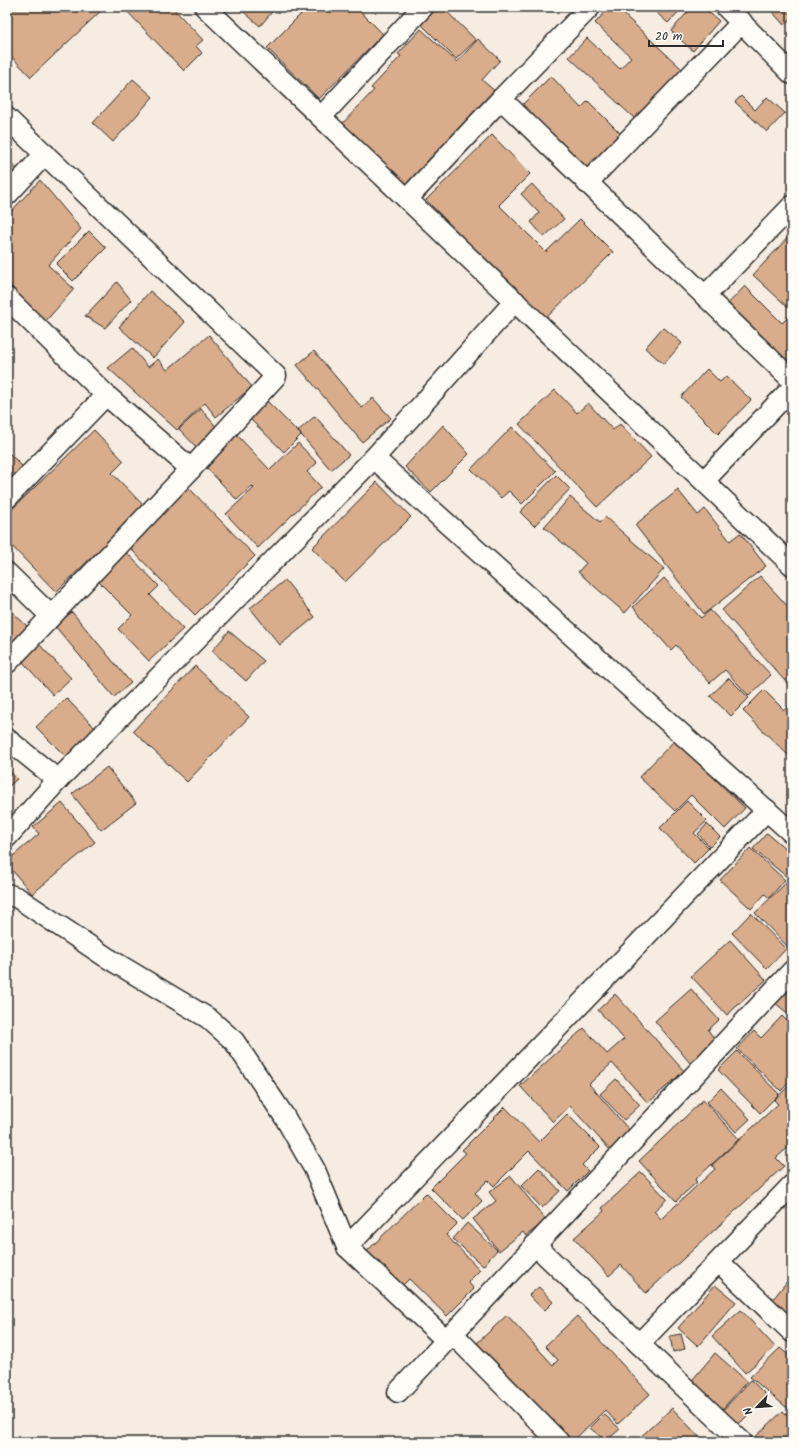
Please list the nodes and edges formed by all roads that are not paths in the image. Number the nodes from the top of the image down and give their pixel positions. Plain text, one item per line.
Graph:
1 (205, 7) edge
2 (590, 7) edge
3 (726, 7) edge
4 (412, 11) edge
5 (742, 22) junction
6 (792, 74) edge
7 (500, 99) junction
8 (321, 117) junction
9 (7, 118) edge
10 (45, 154) junction
11 (587, 183) junction
12 (7, 195) edge
13 (407, 199) junction
14 (792, 206) edge
15 (705, 296) junction
16 (7, 298) edge
17 (515, 302) junction
18 (792, 380) edge
19 (792, 388) edge
20 (106, 395) junction
21 (374, 458) junction
22 (191, 469) junction
23 (704, 481) junction
24 (7, 498) edge
25 (792, 565) edge
26 (7, 573) edge
27 (52, 616) junction
28 (7, 664) edge
29 (7, 739) edge
30 (58, 780) junction
31 (768, 810) junction
32 (792, 833) edge
33 (7, 837) edge
34 (7, 894) edge
35 (792, 971) edge
36 (792, 1185) edge
37 (535, 1245) junction
38 (347, 1247) junction
39 (719, 1262) junction
40 (792, 1332) edge
41 (449, 1337) junction
42 (639, 1344) junction
43 (398, 1392) dead end
44 (559, 1442) edge
45 (742, 1442) edge

1 - 8 street
2 - 7 street
3 - 5 street
4 - 8 street
5 - 6 street
5 - 11 street
7 - 11 street
7 - 13 street
8 - 13 street
9 - 10 street
10 - 12 street
10 - 22 street
11 - 15 street
13 - 17 street
14 - 15 street
15 - 18 street
16 - 20 street
17 - 21 street
17 - 23 street
19 - 23 street
20 - 22 street
20 - 24 street
21 - 30 street
21 - 31 street
22 - 27 street
23 - 25 street
26 - 27 street
27 - 28 street
29 - 30 street
30 - 33 street
31 - 32 street
31 - 38 street
34 - 38 street
35 - 37 street
36 - 39 street
37 - 41 street
37 - 42 street
38 - 41 street
39 - 40 street
39 - 42 street
41 - 43 street
41 - 44 street
42 - 45 street

